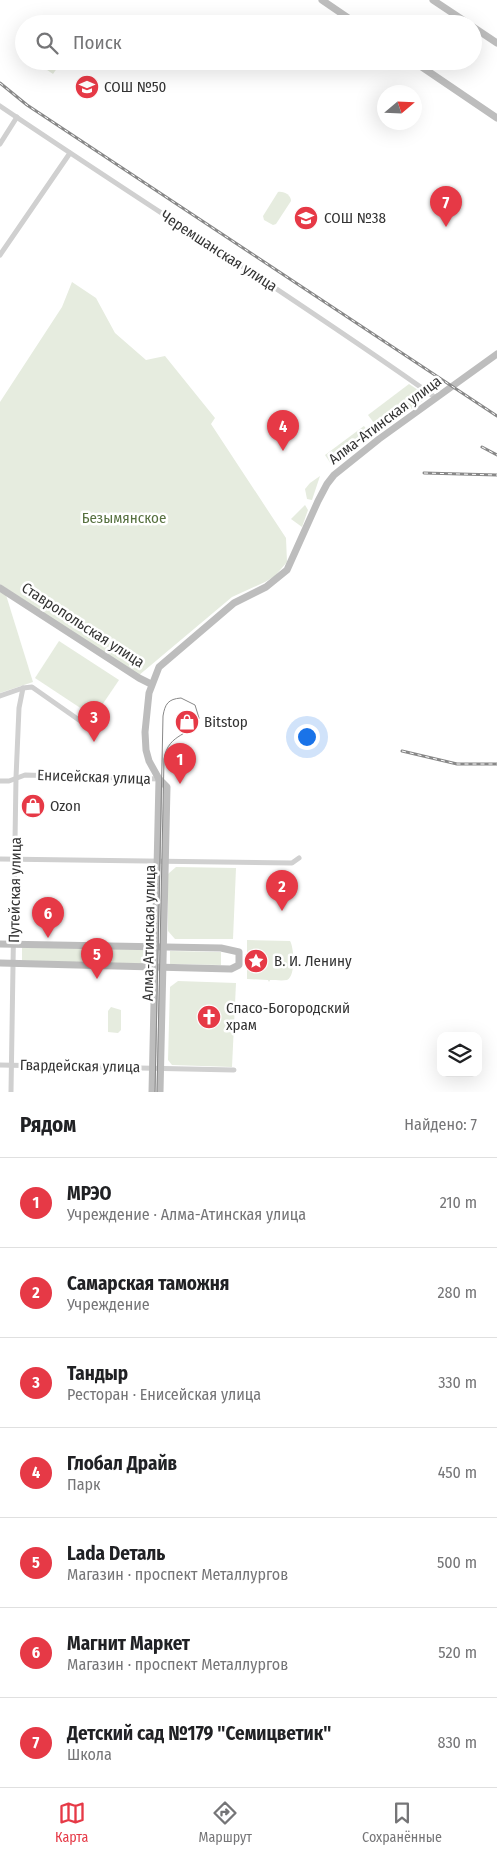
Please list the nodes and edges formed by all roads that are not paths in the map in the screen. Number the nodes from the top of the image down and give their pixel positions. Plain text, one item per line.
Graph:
1 (322, 0) edge
2 (433, 0) edge
3 (344, 15) edge
4 (456, 15) edge
5 (482, 33) edge
6 (497, 43) edge
7 (426, 70) edge
8 (0, 106) edge
9 (17, 117) junction
10 (497, 118) edge
11 (0, 144) edge
12 (70, 153) junction
13 (0, 255) edge
14 (497, 354) edge
15 (436, 398) junction
16 (0, 588) edge
17 (152, 684) junction
18 (23, 688) junction
19 (0, 696) edge
20 (89, 727) dead end
21 (16, 778) junction
22 (159, 778) junction
23 (0, 781) edge
24 (299, 858) dead end
25 (0, 860) edge
26 (16, 860) junction
27 (160, 862) junction
28 (0, 944) edge
29 (14, 944) junction
30 (155, 946) junction
31 (163, 948) junction
32 (0, 963) edge
33 (14, 964) junction
34 (159, 967) junction
35 (0, 1065) edge
36 (11, 1065) junction
37 (153, 1068) junction
38 (161, 1068) junction
39 (234, 1070) dead end
40 (11, 1092) edge
41 (152, 1092) edge
42 (160, 1092) edge

1 - 3 street
2 - 4 street
5 - 6 street
7 - 10 street
8 - 9 street, Черемшанская улица
9 - 11 street
9 - 12 street, Черемшанская улица
12 - 13 street
12 - 15 street, Черемшанская улица
14 - 15 street, Алма-Атинская улица
15 - 17 street, Алма-Атинская улица
16 - 17 street, Ставропольская улица
17 - 22 street, Алма-Атинская улица
18 - 19 street
18 - 20 street
18 - 21 street, Путейская улица
21 - 22 street, Енисейская улица
21 - 23 street, Енисейская улица
21 - 26 street, Путейская улица
22 - 27 street, Алма-Атинская улица
24 - 27 street
25 - 26 street
26 - 27 street
26 - 29 street, Путейская улица
27 - 30 street, Алма-Атинская улица
27 - 31 street, Алма-Атинская улица
28 - 29 street
29 - 30 street
29 - 33 street, Путейская улица
30 - 31 street
30 - 34 street, Алма-Атинская улица
31 - 34 street, Алма-Атинская улица
31 - 34 street
32 - 33 street
33 - 34 street
33 - 36 street, Путейская улица
34 - 37 street, Алма-Атинская улица
34 - 38 street, Алма-Атинская улица
35 - 36 street, Гвардейская улица
36 - 37 street, Гвардейская улица
36 - 40 street, Путейская улица
37 - 38 street, Гвардейская улица
37 - 41 street, Алма-Атинская улица
38 - 39 street, Гвардейская улица
38 - 42 street, Алма-Атинская улица

